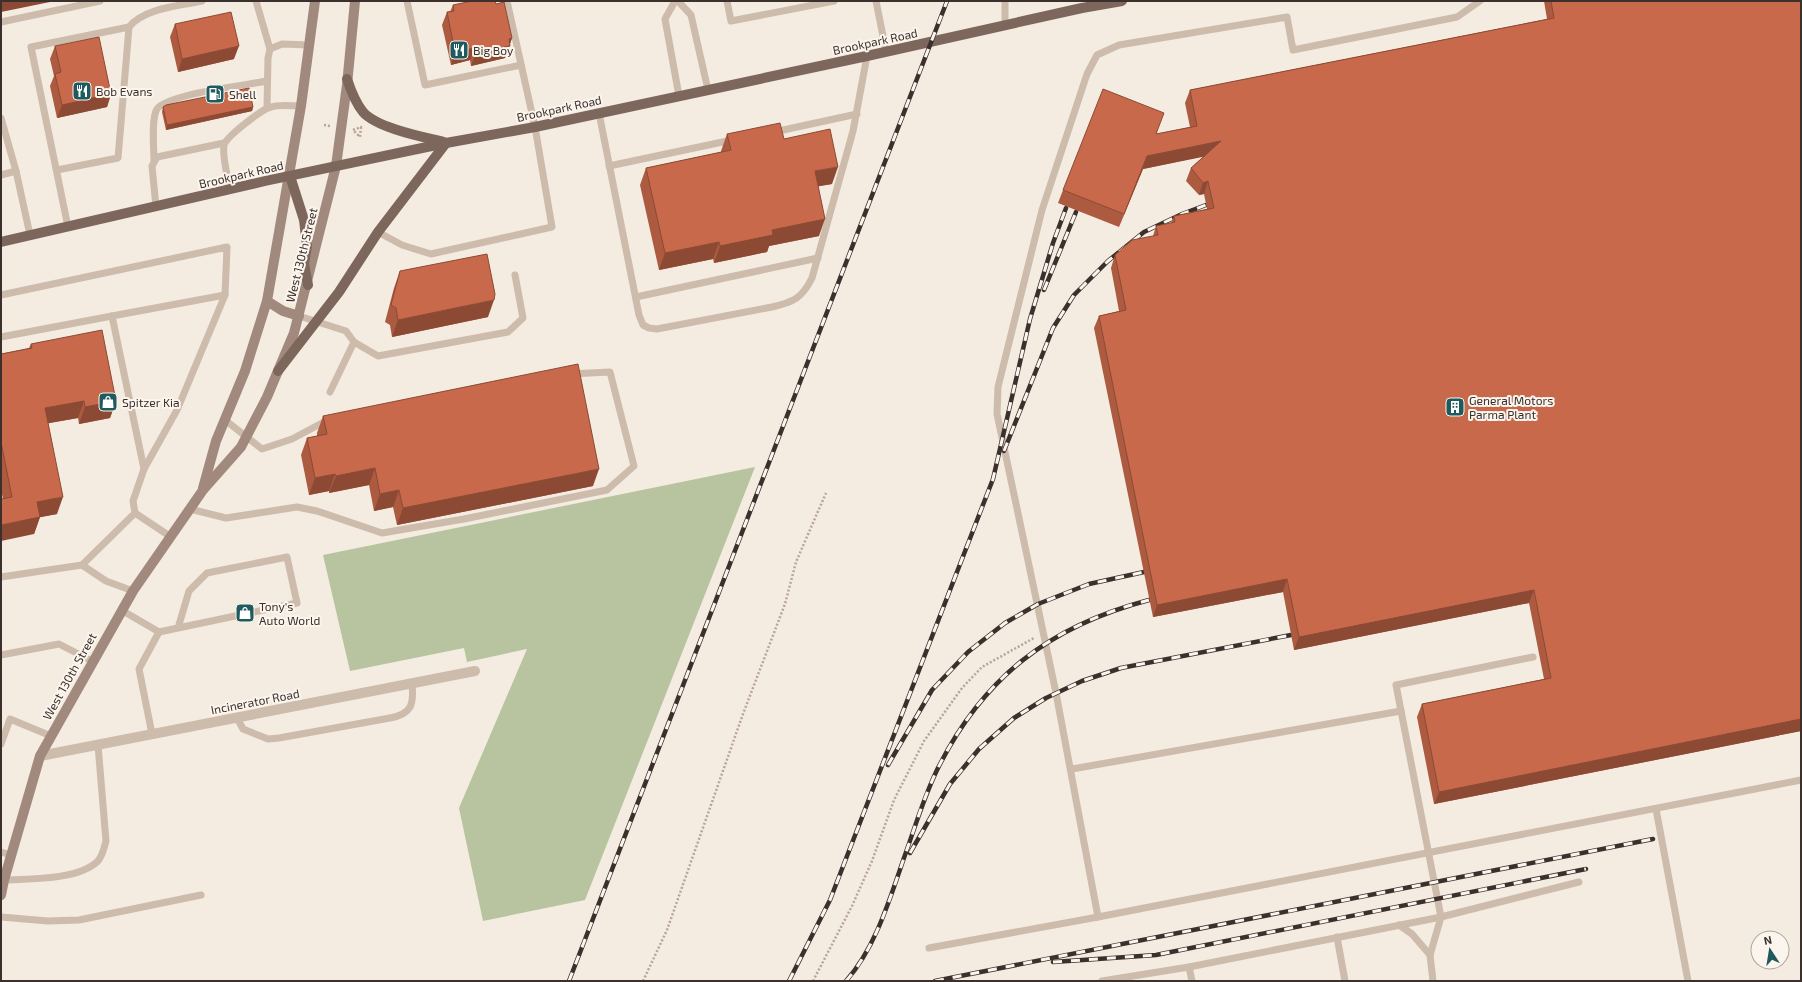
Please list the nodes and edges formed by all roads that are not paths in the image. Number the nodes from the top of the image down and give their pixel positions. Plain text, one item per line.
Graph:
1 (100, 1) edge
2 (202, 1) edge
3 (256, 1) edge
4 (314, 1) edge
5 (355, 1) edge
6 (407, 1) edge
7 (508, 1) edge
8 (675, 1) edge
9 (678, 1) edge
10 (727, 1) edge
11 (834, 1) edge
12 (876, 1) edge
13 (1005, 1) edge
14 (1122, 1) edge
15 (1480, 1) edge
16 (813, 3) edge
17 (1, 22) edge
18 (1005, 25) junction
19 (129, 27) junction
20 (309, 45) junction
21 (270, 49) junction
22 (886, 51) junction
23 (867, 56) junction
24 (521, 65) junction
25 (347, 79) junction
26 (267, 81) junction
27 (708, 90) junction
28 (679, 96) junction
29 (301, 106) junction
30 (267, 108) junction
31 (598, 113) junction
32 (857, 114) junction
33 (1, 118) edge
34 (534, 127) junction
35 (769, 133) edge
36 (739, 139) edge
37 (224, 143) junction
38 (446, 143) junction
39 (154, 162) junction
40 (336, 166) junction
41 (609, 166) junction
42 (56, 170) junction
43 (16, 172) junction
44 (1, 175) edge
45 (290, 176) junction
46 (230, 190) junction
47 (156, 207) junction
48 (68, 227) junction
49 (378, 232) junction
50 (30, 235) junction
51 (1, 242) edge
52 (818, 258) junction
53 (515, 275) dead end
54 (308, 285) junction
55 (1, 295) edge
56 (224, 295) junction
57 (636, 297) junction
58 (267, 301) junction
59 (112, 316) junction
60 (299, 316) junction
61 (316, 322) junction
62 (1, 337) edge
63 (354, 342) junction
64 (278, 370) junction
65 (561, 375) edge
66 (330, 392) dead end
67 (225, 420) junction
68 (338, 420) edge
69 (246, 437) junction
70 (144, 469) junction
71 (203, 490) junction
72 (190, 509) junction
73 (135, 513) junction
74 (171, 537) junction
75 (82, 565) junction
76 (1, 577) edge
77 (133, 591) junction
78 (123, 611) junction
79 (178, 628) junction
80 (159, 632) junction
81 (1, 655) edge
82 (1534, 657) dead end
83 (92, 661) junction
84 (474, 672) dead end
85 (412, 684) junction
86 (1401, 711) junction
87 (237, 718) junction
88 (152, 734) junction
89 (51, 736) junction
90 (1, 744) edge
91 (98, 745) junction
92 (40, 756) junction
93 (1072, 769) junction
94 (1801, 780) edge
95 (1656, 809) junction
96 (6, 853) edge
97 (1428, 854) junction
98 (4, 880) junction
99 (1579, 882) dead end
100 (1, 895) edge
101 (201, 895) dead end
102 (1, 917) edge
103 (1098, 917) junction
104 (1441, 917) junction
105 (1399, 925) junction
106 (1337, 937) junction
107 (929, 948) dead end
108 (1430, 955) junction
109 (1189, 967) junction
110 (1102, 981) edge
111 (1192, 981) edge
112 (1345, 981) edge
113 (1433, 981) edge
114 (1686, 981) edge

1 - 17 lane
2 - 19 lane
3 - 21 lane
4 - 20 main road, West 130th Street
5 - 25 main road, West 130th Street
6 - 24 lane
7 - 24 lane
8 - 28 lane
9 - 27 lane
10 - 16 lane
11 - 16 lane
12 - 22 lane
13 - 18 lane
14 - 18 main road, Brookpark Road
15 - 93 lane
18 - 22 main road, Brookpark Road
19 - 42 lane
19 - 42 lane
20 - 21 lane
20 - 29 main road, West 130th Street
21 - 26 lane
22 - 23 main road, Brookpark Road
23 - 27 main road, Brookpark Road
23 - 32 lane
24 - 34 lane
25 - 38 main road
25 - 40 main road, West 130th Street
26 - 30 lane
26 - 39 lane
27 - 28 main road, Brookpark Road
28 - 31 main road, Brookpark Road
29 - 30 lane
29 - 45 main road, West 130th Street
30 - 37 lane
31 - 34 main road, Brookpark Road
31 - 41 lane
32 - 35 lane
32 - 52 lane
33 - 43 lane
34 - 38 main road, Brookpark Road
34 - 49 lane
36 - 41 lane
37 - 39 lane
37 - 46 lane
38 - 40 main road, Brookpark Road
38 - 49 main road
39 - 47 lane
40 - 45 main road, Brookpark Road
40 - 54 main road, West 130th Street
41 - 57 lane
42 - 48 lane
43 - 44 lane
43 - 50 lane
45 - 46 main road, Brookpark Road
45 - 54 main road
45 - 58 main road, West 130th Street
46 - 47 main road, Brookpark Road
47 - 48 main road, Brookpark Road
48 - 50 main road, Brookpark Road
49 - 61 main road
50 - 51 main road, Brookpark Road
52 - 57 lane
52 - 57 lane
53 - 63 lane
54 - 60 main road, West 130th Street
55 - 56 lane
56 - 59 lane
56 - 70 lane
58 - 60 main road
58 - 67 main road, West 130th Street
59 - 62 lane
59 - 70 lane
60 - 61 lane
60 - 64 main road, West 130th Street
61 - 63 lane
61 - 64 main road
63 - 66 lane
64 - 69 main road, West 130th Street
65 - 72 lane
67 - 69 lane
67 - 71 main road, West 130th Street
68 - 69 lane
69 - 71 main road, West 130th Street
70 - 73 lane
71 - 72 main road, West 130th Street
72 - 74 main road, West 130th Street
73 - 74 lane
73 - 75 lane
74 - 77 main road, West 130th Street
75 - 76 lane
75 - 77 lane
77 - 78 main road, West 130th Street
78 - 80 lane
78 - 83 main road, West 130th Street
79 - 79 lane
79 - 80 lane
80 - 88 lane
81 - 83 lane
82 - 86 lane
83 - 89 main road, West 130th Street
84 - 85 street, Incinerator Road
85 - 87 street, Incinerator Road
85 - 87 lane
86 - 93 lane
86 - 97 lane
87 - 88 street, Incinerator Road
88 - 91 street, Incinerator Road
89 - 90 lane
89 - 92 main road, West 130th Street
91 - 92 street, Incinerator Road
91 - 98 lane
92 - 96 main road, West 130th Street
93 - 103 lane
94 - 95 lane
95 - 97 lane
95 - 114 lane
96 - 98 main road, West 130th Street
97 - 103 lane
97 - 104 lane
98 - 100 main road, West 130th Street
99 - 104 lane
101 - 102 lane
103 - 107 lane
104 - 105 lane
104 - 108 lane
105 - 106 lane
105 - 108 lane
106 - 109 lane
106 - 112 lane
108 - 113 lane
109 - 110 lane
109 - 111 lane

